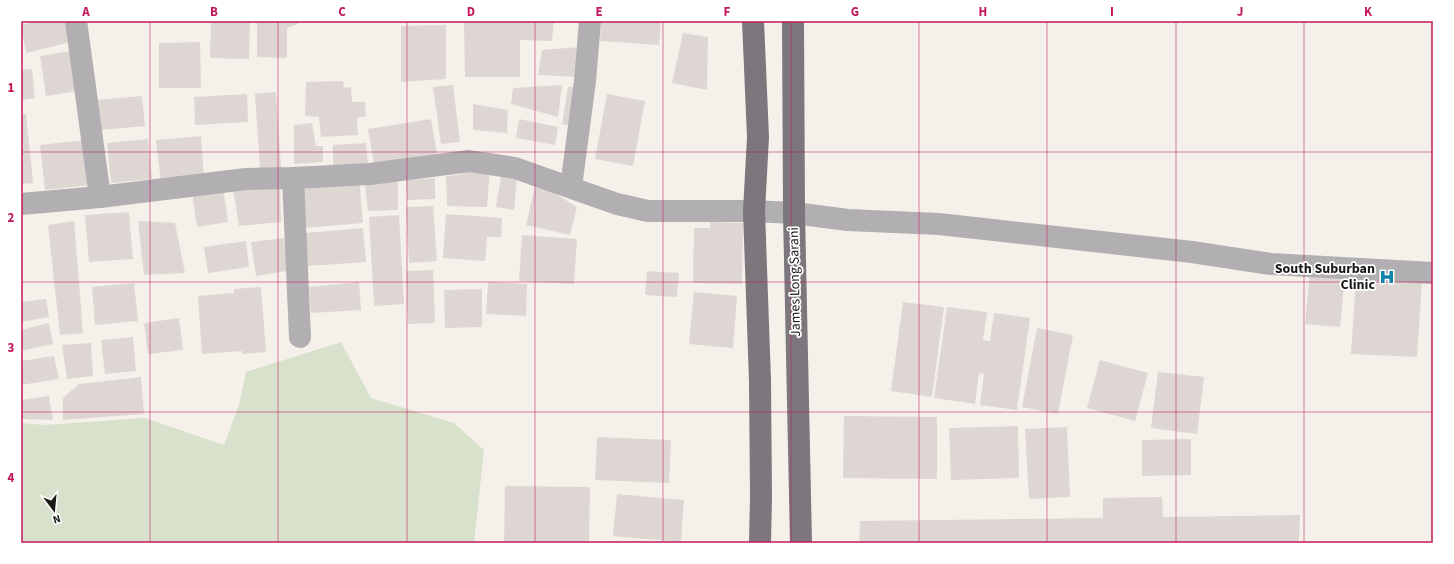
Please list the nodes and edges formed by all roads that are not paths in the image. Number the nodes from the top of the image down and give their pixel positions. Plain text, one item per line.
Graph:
1 (76, 21) edge
2 (590, 21) edge
3 (753, 21) edge
4 (793, 21) edge
5 (293, 178) junction
6 (571, 187) junction
7 (100, 197) junction
8 (21, 204) edge
9 (754, 211) junction
10 (794, 213) junction
11 (1433, 273) edge
12 (300, 337) dead end
13 (760, 543) edge
14 (801, 543) edge

1 - 7 street
2 - 6 street
3 - 9 main road
4 - 10 main road, James Long Sarani
5 - 6 street
5 - 7 street
5 - 12 street
6 - 9 street
7 - 8 street
9 - 10 street
9 - 13 main road
10 - 11 street
10 - 14 main road, James Long Sarani

